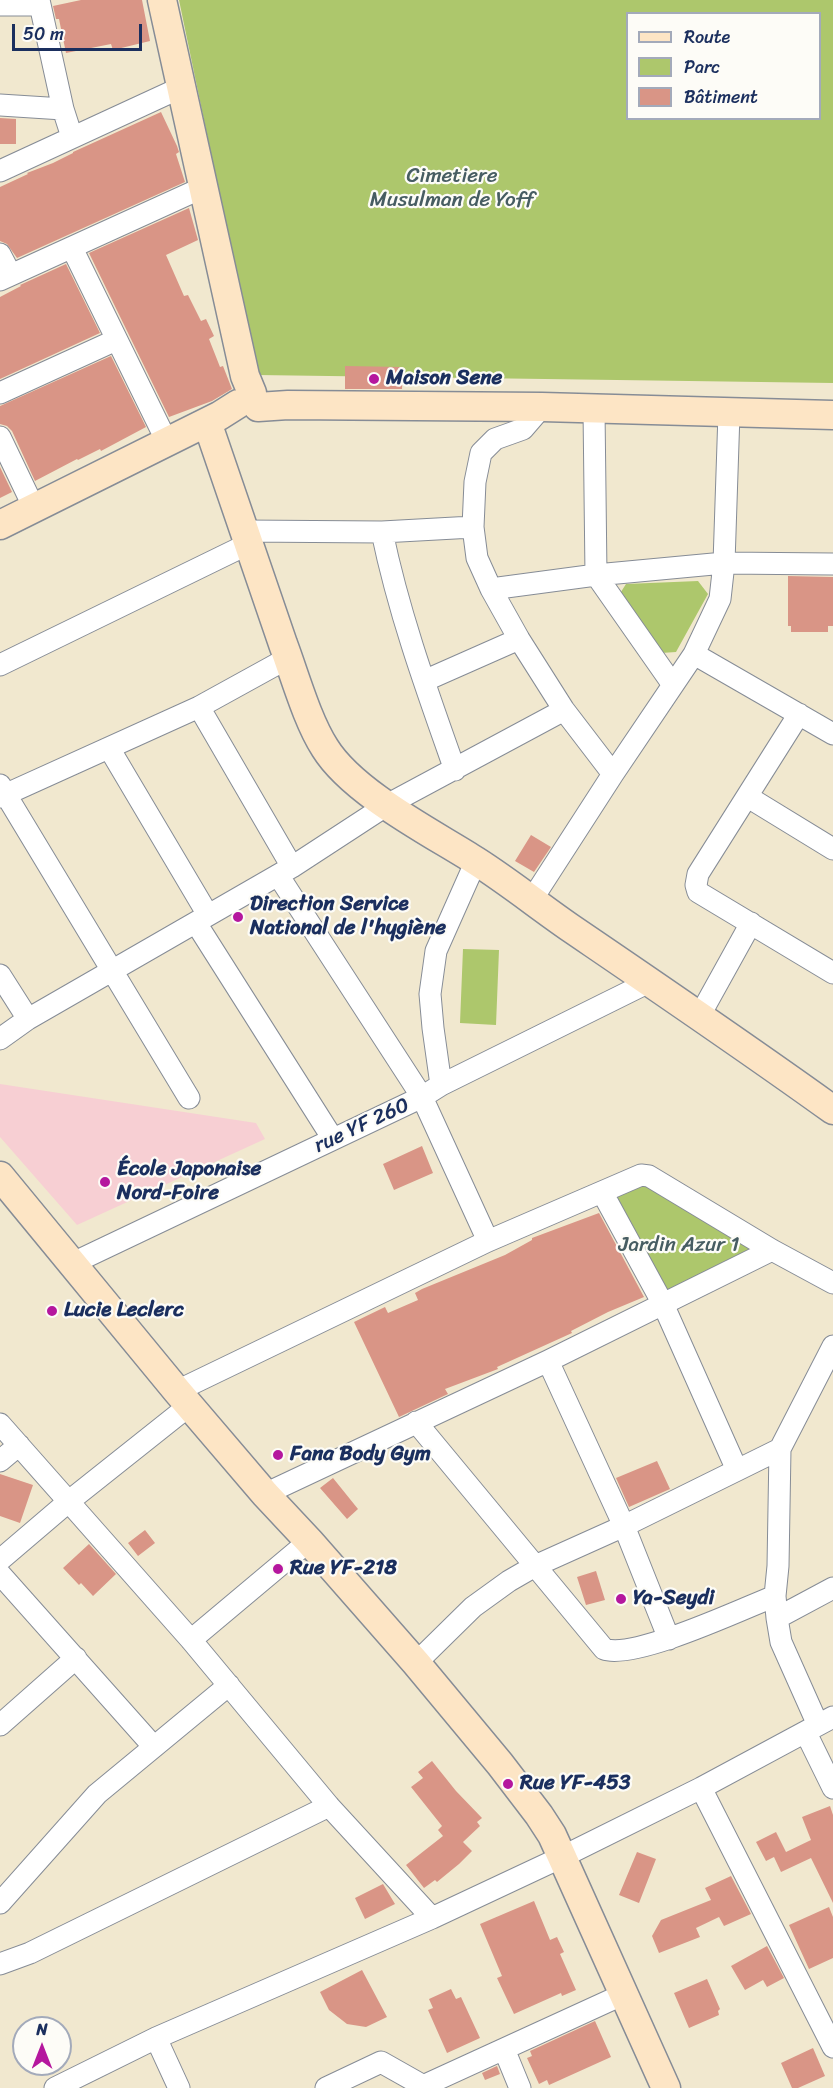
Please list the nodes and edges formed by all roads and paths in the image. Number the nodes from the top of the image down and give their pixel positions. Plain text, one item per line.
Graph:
1 (162, 0) edge
2 (39, 2) edge
3 (0, 5) edge
4 (182, 87) junction
5 (0, 105) edge
6 (63, 109) junction
7 (72, 136) junction
8 (0, 171) edge
9 (204, 187) junction
10 (72, 248) junction
11 (0, 254) edge
12 (5, 278) edge
13 (116, 340) junction
14 (0, 393) edge
15 (240, 403) junction
16 (542, 407) junction
17 (594, 410) junction
18 (729, 413) junction
19 (833, 415) edge
20 (0, 437) edge
21 (168, 442) junction
22 (34, 507) junction
23 (0, 525) edge
24 (473, 527) junction
25 (382, 532) junction
26 (246, 537) junction
27 (724, 563) junction
28 (833, 564) edge
29 (596, 575) junction
30 (491, 589) junction
31 (519, 639) junction
32 (694, 654) junction
33 (288, 658) junction
34 (0, 665) edge
35 (424, 681) junction
36 (674, 685) junction
37 (199, 707) junction
38 (564, 710) junction
39 (799, 714) junction
40 (833, 734) edge
41 (109, 748) junction
42 (455, 770) junction
43 (613, 774) junction
44 (2, 792) edge
45 (748, 797) junction
46 (387, 805) junction
47 (833, 849) edge
48 (476, 861) junction
49 (285, 871) junction
50 (531, 901) junction
51 (202, 919) junction
52 (751, 923) junction
53 (112, 971) junction
54 (833, 973) edge
55 (0, 975) edge
56 (649, 982) junction
57 (700, 1014) junction
58 (28, 1019) junction
59 (0, 1039) edge
60 (441, 1084) junction
61 (422, 1097) junction
62 (189, 1098) dead end
63 (833, 1110) edge
64 (333, 1139) junction
65 (0, 1176) edge
66 (602, 1192) junction
67 (488, 1241) junction
68 (772, 1250) junction
69 (71, 1264) junction
70 (833, 1283) edge
71 (663, 1304) junction
72 (833, 1346) edge
73 (548, 1361) junction
74 (183, 1398) junction
75 (416, 1422) junction
76 (0, 1424) edge
77 (19, 1445) junction
78 (780, 1449) junction
79 (0, 1461) edge
80 (737, 1470) junction
81 (265, 1494) junction
82 (69, 1502) junction
83 (624, 1526) junction
84 (309, 1541) junction
85 (0, 1560) edge
86 (535, 1566) junction
87 (0, 1574) edge
88 (833, 1587) edge
89 (775, 1596) junction
90 (777, 1618) junction
91 (669, 1639) junction
92 (191, 1640) junction
93 (76, 1658) junction
94 (416, 1663) junction
95 (229, 1685) junction
96 (0, 1725) edge
97 (819, 1725) edge
98 (154, 1747) junction
99 (701, 1788) junction
100 (833, 1788) edge
101 (329, 1806) junction
102 (562, 1857) junction
103 (0, 1904) edge
104 (432, 1918) junction
105 (0, 1964) edge
106 (624, 1995) junction
107 (828, 2025) edge
108 (156, 2038) junction
109 (833, 2047) edge
110 (504, 2049) junction
111 (425, 2087) edge
112 (55, 2088) edge
113 (179, 2088) edge
114 (326, 2088) edge
115 (520, 2088) edge
116 (666, 2088) edge

1 - 4 street
2 - 3 street
2 - 6 street
4 - 7 street
4 - 9 street
5 - 6 street
6 - 7 street
7 - 8 street
9 - 10 street
9 - 15 street
10 - 12 street
10 - 13 street
11 - 12 street
13 - 14 street
13 - 21 street
15 - 16 street
15 - 21 street
15 - 26 street
16 - 17 street
16 - 24 street
17 - 18 street
17 - 29 street
18 - 19 street
18 - 27 street
20 - 22 street
21 - 22 street
22 - 23 street
24 - 25 street
24 - 30 street
25 - 26 street
25 - 35 street
26 - 33 street
26 - 34 street
27 - 28 street
27 - 29 street
27 - 32 street
29 - 30 street
29 - 36 street
30 - 31 street
31 - 35 street
31 - 38 street
32 - 36 street
32 - 39 street
33 - 37 street
33 - 46 street
35 - 42 street
36 - 43 street
37 - 41 street
37 - 49 street
38 - 42 street
38 - 43 street
39 - 40 street
39 - 45 street
41 - 44 street
41 - 51 street
42 - 46 street
43 - 50 street
44 - 53 street
45 - 47 street
45 - 52 street
46 - 48 street
46 - 49 street
48 - 50 street
48 - 60 street
49 - 51 street
49 - 61 street
50 - 56 street
51 - 53 street
51 - 64 street
52 - 54 street
52 - 57 street
53 - 58 street
53 - 62 street
55 - 58 street
56 - 57 street
56 - 60 street, rue YF 260
57 - 63 street
58 - 59 street
60 - 61 street, rue YF 260
61 - 64 street, rue YF 260
61 - 67 street
64 - 69 street, rue YF 260
65 - 69 street
66 - 67 street
66 - 68 street
66 - 71 street
67 - 74 street
68 - 70 street
68 - 71 street
69 - 74 street
71 - 73 street
71 - 80 street
72 - 78 street
73 - 75 street
73 - 83 street
74 - 81 street
74 - 82 street
75 - 81 street
75 - 86 street
76 - 77 street
77 - 79 street
77 - 82 street
78 - 80 street
78 - 89 street
80 - 83 street
81 - 84 street
82 - 85 street
82 - 92 street
83 - 86 street
83 - 91 street
84 - 92 street
84 - 94 street
86 - 91 street
86 - 94 street
87 - 93 street
88 - 90 street
89 - 90 street
89 - 91 street
90 - 97 street
92 - 95 street
93 - 96 street
93 - 98 street
94 - 102 street
95 - 98 street
95 - 101 street
97 - 99 street
97 - 100 street
98 - 103 street
99 - 102 street
99 - 107 street
101 - 104 street
101 - 105 street
102 - 104 street
102 - 106 street
104 - 108 street
106 - 110 street
106 - 116 street
107 - 109 street
108 - 112 street
108 - 113 street
110 - 111 street
110 - 115 street
111 - 114 street

